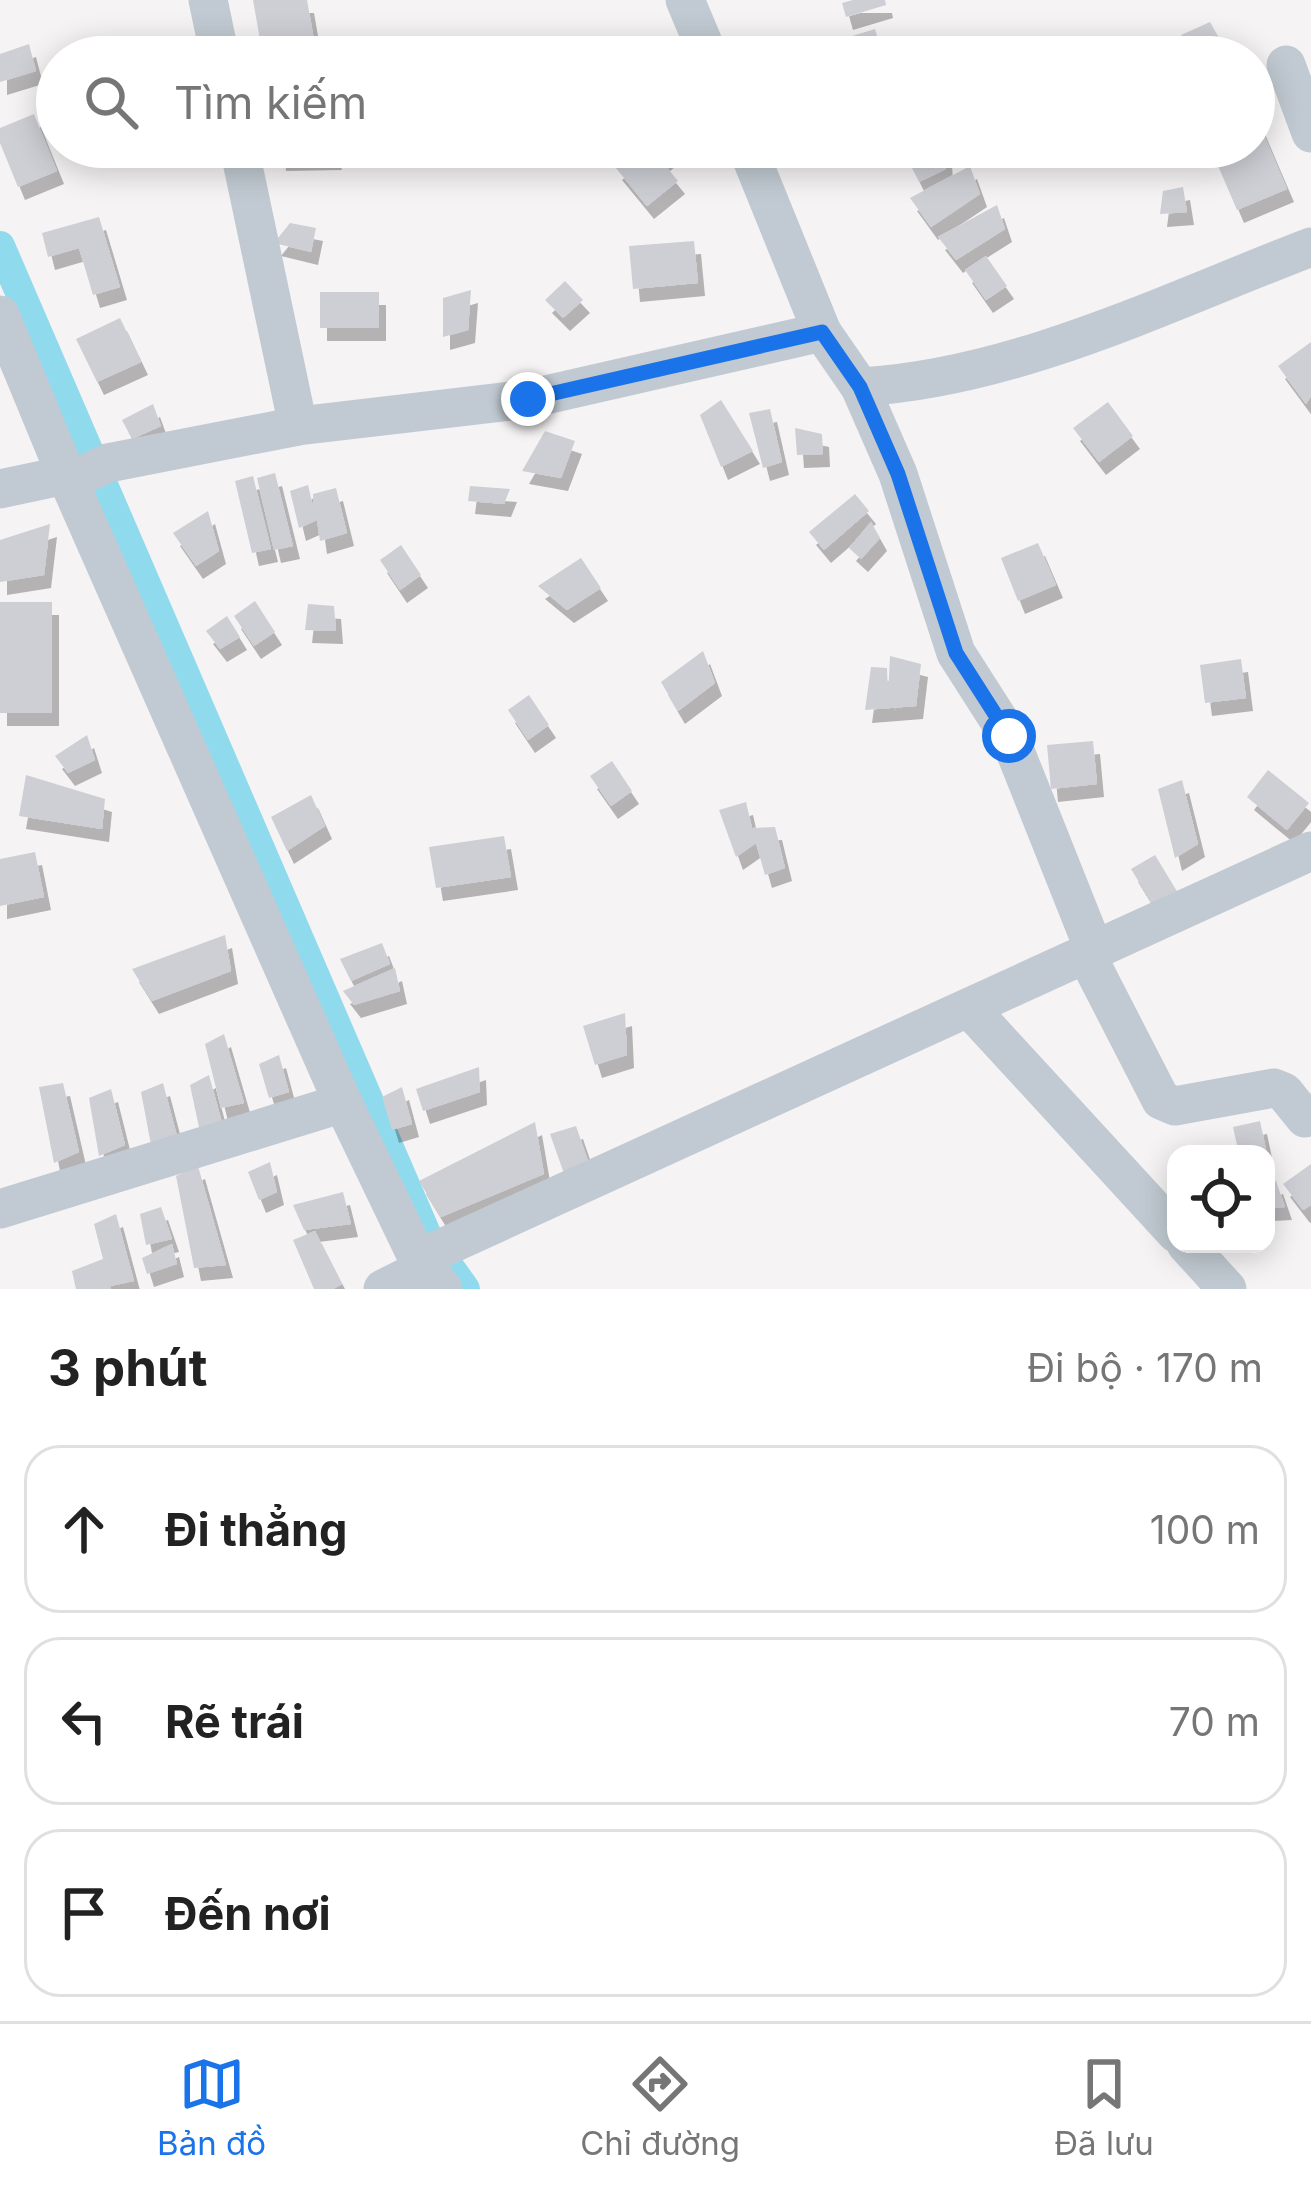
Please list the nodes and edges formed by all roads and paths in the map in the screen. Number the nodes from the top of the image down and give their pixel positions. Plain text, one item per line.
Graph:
1 (208, 0) edge
2 (685, 0) edge
3 (216, 36) edge
4 (700, 36) edge
5 (1286, 65) dead end
6 (1311, 133) edge
7 (243, 168) edge
8 (756, 168) edge
9 (1311, 247) edge
10 (0, 315) edge
11 (822, 332) junction
12 (860, 387) junction
13 (298, 426) junction
14 (68, 478) junction
15 (0, 489) edge
16 (1311, 850) edge
17 (1091, 954) junction
18 (970, 1009) junction
19 (344, 1103) junction
20 (1306, 1118) dead end
21 (0, 1209) edge
22 (1167, 1223) edge
23 (1194, 1253) edge
24 (429, 1272) edge
25 (383, 1289) edge
26 (1227, 1289) edge

1 - 3 street
2 - 4 street
5 - 6 street
7 - 13 street
8 - 11 street
9 - 12 street
10 - 14 street
11 - 12 street
11 - 13 street
12 - 17 street
13 - 14 street
14 - 15 street
14 - 19 street
16 - 17 street
17 - 18 street
17 - 20 street
18 - 22 street
18 - 24 street
19 - 21 street
19 - 24 street
23 - 26 street
24 - 25 street

